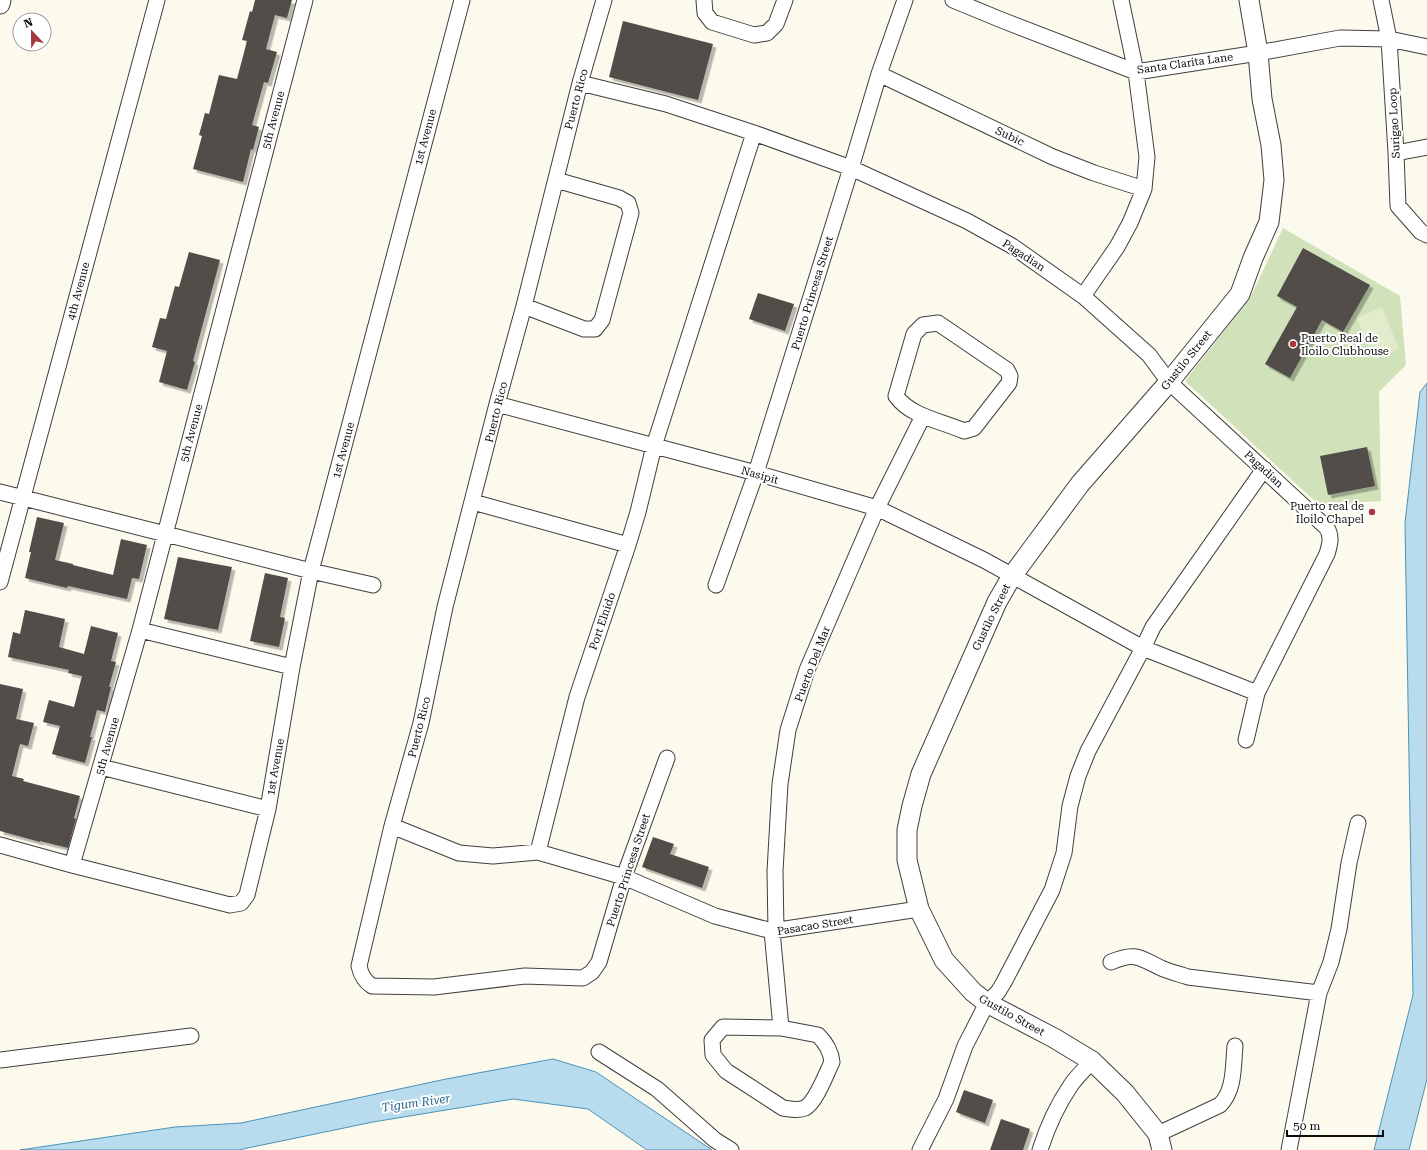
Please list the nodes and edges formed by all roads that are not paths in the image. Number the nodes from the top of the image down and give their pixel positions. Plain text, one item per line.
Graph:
1 (1, 0) edge
2 (157, 0) edge
3 (305, 0) edge
4 (462, 0) edge
5 (604, 0) edge
6 (704, 0) edge
7 (785, 0) edge
8 (905, 0) edge
9 (953, 0) edge
10 (1121, 0) edge
11 (1249, 0) edge
12 (1381, 0) edge
13 (0, 4) edge
14 (1389, 39) junction
15 (1427, 47) edge
16 (1258, 53) junction
17 (1136, 72) junction
18 (879, 74) junction
19 (580, 83) junction
20 (754, 133) junction
21 (1427, 147) edge
22 (1396, 153) junction
23 (851, 168) junction
24 (556, 180) junction
25 (1144, 188) junction
26 (1427, 235) edge
27 (1083, 296) junction
28 (524, 306) junction
29 (1169, 382) junction
30 (497, 404) junction
31 (923, 416) junction
32 (654, 446) junction
33 (1264, 469) junction
34 (756, 473) junction
35 (0, 492) edge
36 (22, 498) junction
37 (473, 502) junction
38 (877, 508) junction
39 (165, 534) junction
40 (628, 545) junction
41 (311, 571) junction
42 (1012, 576) junction
43 (0, 582) edge
44 (373, 584) dead end
45 (716, 584) dead end
46 (140, 630) junction
47 (1143, 648) junction
48 (292, 667) junction
49 (1257, 693) junction
50 (1246, 740) dead end
51 (667, 758) dead end
52 (101, 767) junction
53 (268, 809) junction
54 (1358, 823) dead end
55 (392, 826) junction
56 (0, 845) edge
57 (538, 852) junction
58 (72, 865) junction
59 (624, 877) junction
60 (919, 909) junction
61 (774, 931) junction
62 (1111, 962) dead end
63 (583, 978) joint
64 (1319, 993) junction
65 (987, 1003) junction
66 (781, 1028) junction
67 (191, 1036) dead end
68 (1235, 1046) dead end
69 (599, 1052) dead end
70 (0, 1060) edge
71 (1092, 1061) junction
72 (1160, 1142) edge
73 (731, 1150) edge
74 (920, 1150) edge
75 (1040, 1150) edge
76 (1289, 1150) edge

1 - 13 street
2 - 36 street, 4th Avenue
3 - 39 street, 5th Avenue
4 - 41 street, 1st Avenue
5 - 19 street, Puerto Rico
6 - 7 street
8 - 18 street, Puerto Princesa Street
9 - 17 street, Santa Clarita Lane
10 - 17 street
11 - 16 street, Gustilo Street
12 - 14 street, Surigao Loop
14 - 15 street, Santa Clarita Lane
14 - 16 street, Santa Clarita Lane
14 - 22 street, Surigao Loop
16 - 17 street, Santa Clarita Lane
16 - 29 street, Gustilo Street
17 - 25 street
18 - 23 street, Puerto Princesa Street
18 - 25 street, Subic
19 - 20 street, Pagadian
19 - 24 street, Puerto Rico
20 - 23 street, Pagadian
20 - 32 street, Port Elnido
21 - 22 street
22 - 26 street, Surigao Loop
23 - 27 street, Pagadian
23 - 34 street, Puerto Princesa Street
24 - 28 street, Puerto Rico
24 - 28 street
25 - 27 street
27 - 29 street, Pagadian
28 - 30 street, Puerto Rico
29 - 33 street, Pagadian
29 - 42 street, Gustilo Street
30 - 32 street, Nasipit
30 - 37 street, Puerto Rico
31 - 31 street
31 - 38 street, Puerto Del Mar
32 - 34 street, Nasipit
32 - 40 street, Port Elnido
33 - 47 street
33 - 49 street, Pagadian
34 - 38 street, Nasipit
34 - 45 street, Puerto Princesa Street
35 - 36 street
36 - 39 street
36 - 43 street, 4th Avenue
37 - 40 street
37 - 55 street, Puerto Rico
38 - 42 street, Nasipit
38 - 61 street, Puerto Del Mar
39 - 41 street
39 - 46 street, 5th Avenue
40 - 57 street, Port Elnido
41 - 44 street
41 - 48 street, 1st Avenue
42 - 47 street
42 - 60 street, Gustilo Street
46 - 48 street
46 - 52 street, 5th Avenue
47 - 49 street
47 - 65 street
48 - 53 street, 1st Avenue
49 - 50 street, Pagadian
51 - 59 street, Puerto Princesa Street
52 - 53 street
52 - 58 street, 5th Avenue
53 - 58 street, 1st Avenue
54 - 64 street
55 - 57 street
55 - 63 street, Puerto Rico
56 - 58 street
57 - 59 street
59 - 61 street, Pasacao Street
59 - 63 street, Puerto Princesa Street
60 - 61 street, Pasacao Street
60 - 65 street, Gustilo Street
61 - 66 street, Puerto Del Mar
62 - 64 street
64 - 76 street
65 - 71 street, Gustilo Street
65 - 74 street
66 - 66 street
67 - 70 street
68 - 72 street
69 - 73 street
71 - 72 street, Gustilo Street
71 - 75 street

